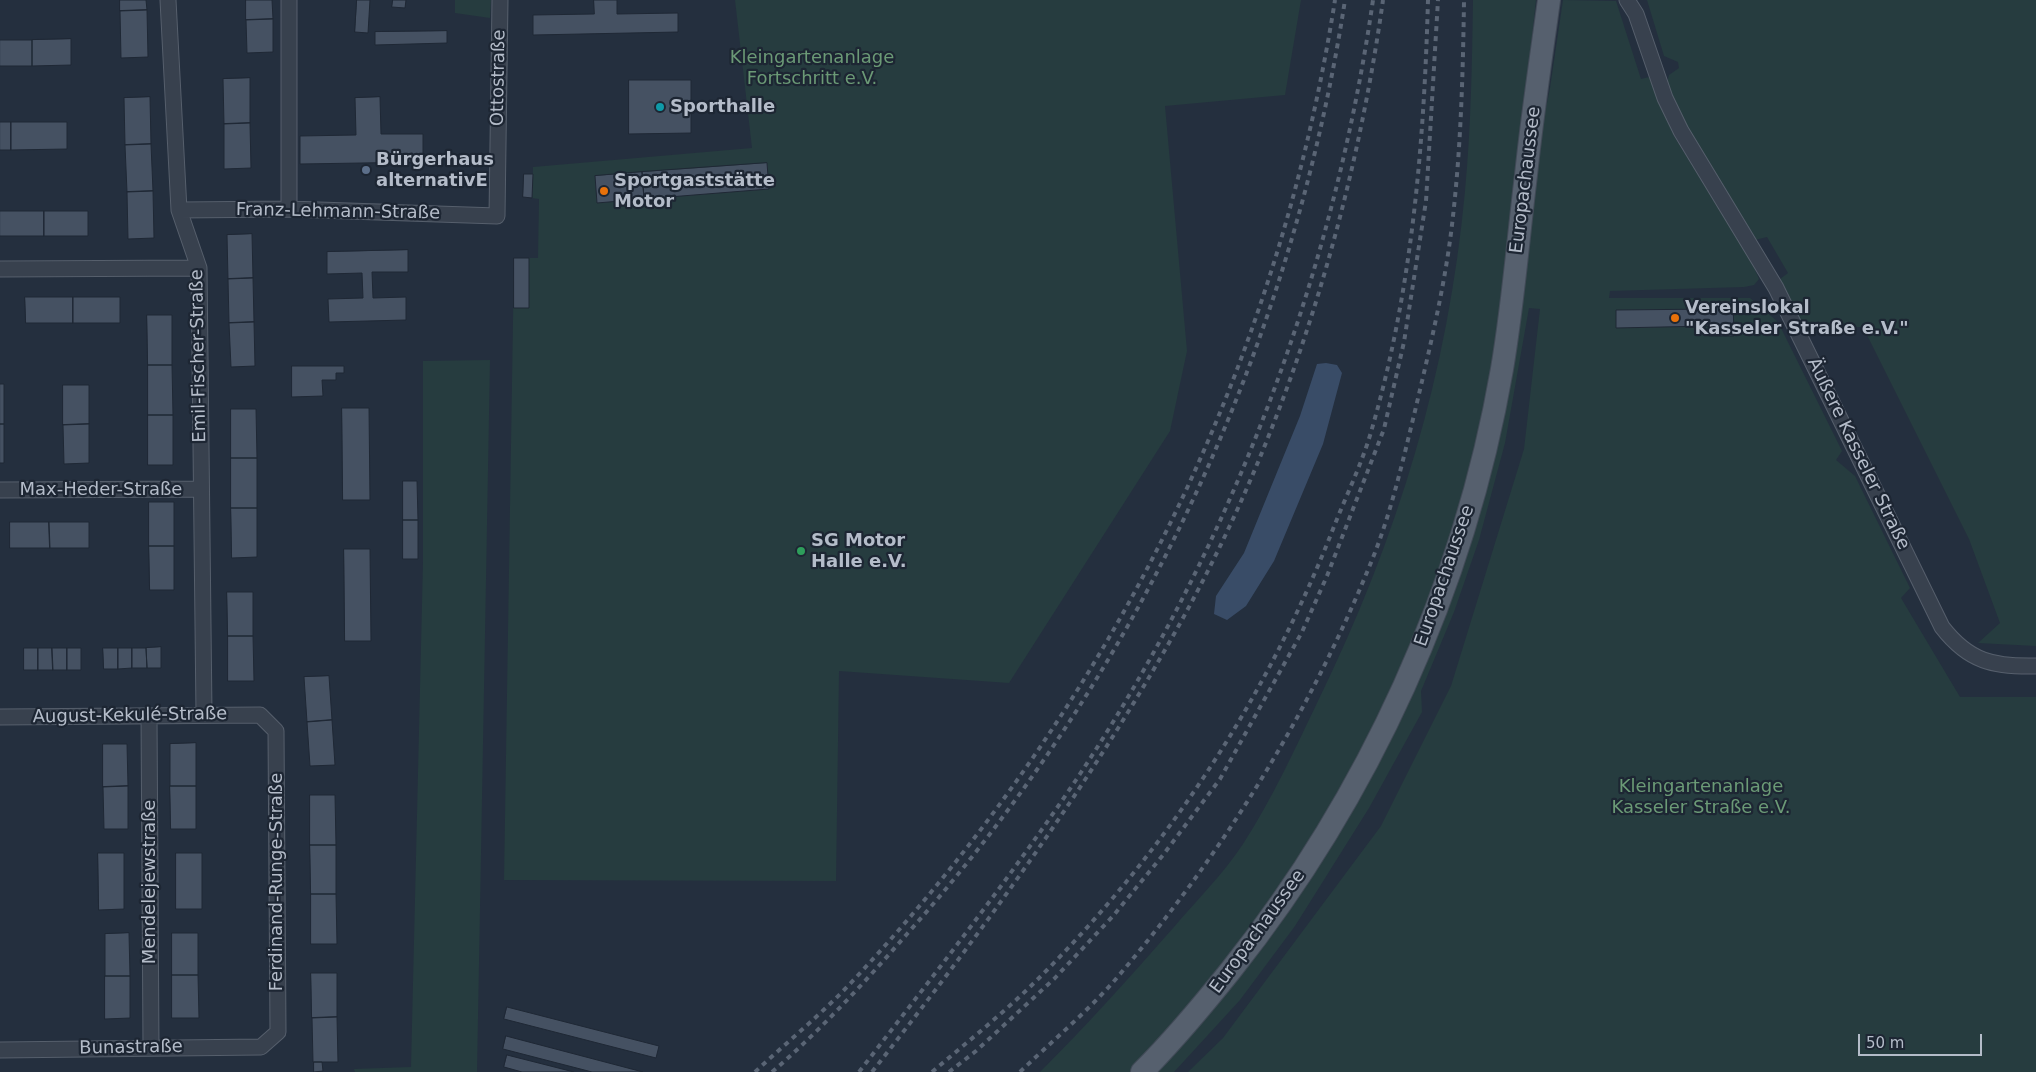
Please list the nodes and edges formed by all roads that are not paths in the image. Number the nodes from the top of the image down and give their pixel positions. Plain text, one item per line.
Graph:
1 (168, 0) edge
2 (289, 0) edge
3 (500, 0) edge
4 (1548, 0) edge
5 (1627, 0) edge
6 (289, 209) junction
7 (179, 210) junction
8 (497, 216) joint
9 (199, 268) junction
10 (0, 269) edge
11 (201, 489) junction
12 (0, 490) edge
13 (2036, 666) edge
14 (204, 714) junction
15 (260, 715) joint
16 (149, 716) junction
17 (0, 717) edge
18 (261, 1047) joint
19 (151, 1048) junction
20 (0, 1050) edge
21 (1142, 1072) edge

1 - 7 street, Emil-Fischer-Straße
2 - 6 street
3 - 8 street, Ottostraße
4 - 21 main road, Europachaussee
5 - 13 street, Äußere Kasseler Straße
6 - 7 street, Franz-Lehmann-Straße
6 - 8 street, Franz-Lehmann-Straße
7 - 9 street, Emil-Fischer-Straße
9 - 10 street
9 - 11 street, Emil-Fischer-Straße
11 - 12 street, Max-Heder-Straße
11 - 14 street, Emil-Fischer-Straße
14 - 15 street, August-Kekulé-Straße
14 - 16 street, August-Kekulé-Straße
15 - 18 street, Ferdinand-Runge-Straße
16 - 17 street, August-Kekulé-Straße
16 - 19 street, Mendelejewstraße
18 - 19 street, Bunastraße
19 - 20 street, Bunastraße

